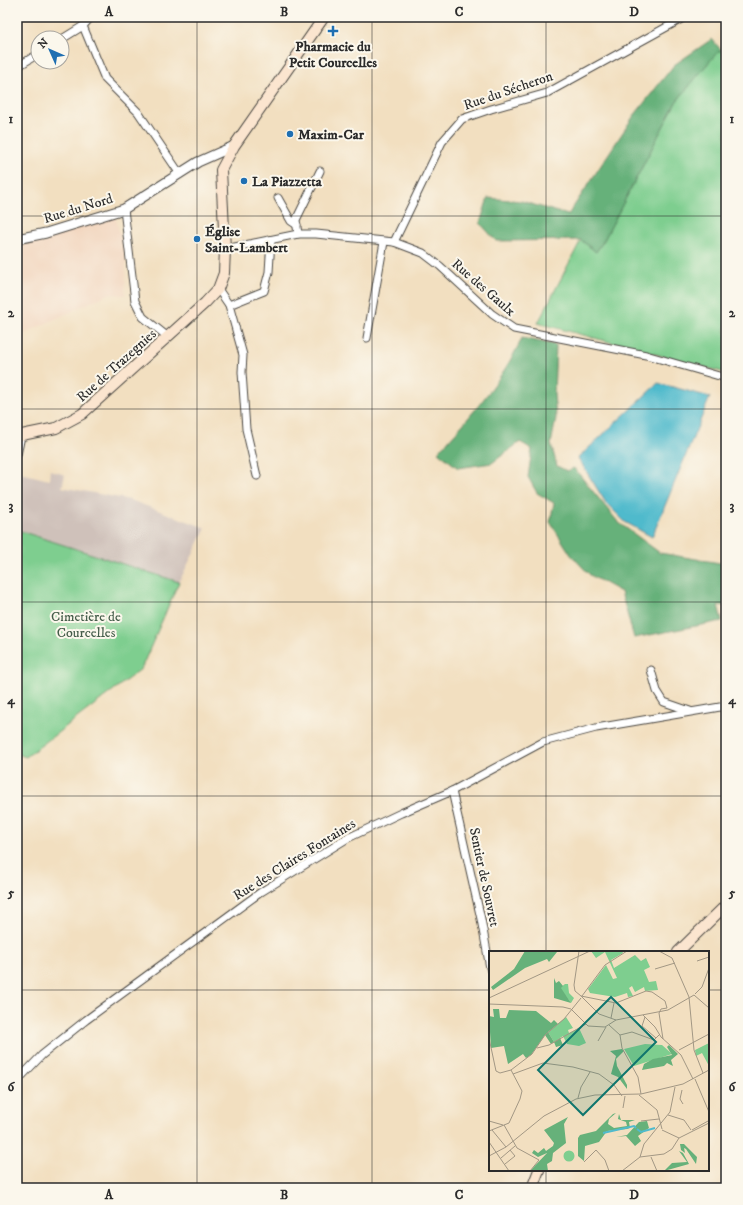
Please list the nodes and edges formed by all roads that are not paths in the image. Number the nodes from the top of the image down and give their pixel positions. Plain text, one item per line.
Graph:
1 (92, 17) edge
2 (324, 17) edge
3 (685, 17) edge
4 (82, 26) junction
5 (70, 34) edge
6 (30, 59) edge
7 (17, 67) edge
8 (234, 146) junction
9 (320, 171) dead end
10 (180, 174) junction
11 (278, 198) dead end
12 (124, 209) junction
13 (297, 225) junction
14 (298, 234) junction
15 (17, 239) edge
16 (271, 240) junction
17 (384, 242) junction
18 (394, 242) junction
19 (225, 249) junction
20 (218, 289) junction
21 (229, 305) junction
22 (168, 337) junction
23 (367, 338) dead end
24 (726, 378) edge
25 (19, 436) edge
26 (17, 456) edge
27 (257, 476) dead end
28 (651, 670) dead end
29 (726, 706) edge
30 (692, 712) junction
31 (452, 791) junction
32 (726, 904) edge
33 (679, 951) edge
34 (489, 963) edge
35 (17, 1081) edge
36 (539, 1171) edge
37 (532, 1188) edge

1 - 4 street
2 - 8 main road
3 - 18 street, Rue du Sécheron
4 - 5 street
4 - 10 street
6 - 7 street
8 - 10 street, Rue du Nord
8 - 19 main road
9 - 13 street
10 - 12 street, Rue du Nord
11 - 13 street
12 - 15 street, Rue du Nord
12 - 22 street
13 - 14 street
14 - 16 street, Rue des Gaulx
14 - 17 street, Rue des Gaulx
16 - 19 street, Rue des Gaulx
16 - 21 street
17 - 18 street, Rue des Gaulx
17 - 23 street
18 - 24 street, Rue des Gaulx
19 - 20 main road
20 - 21 street
20 - 22 main road, Rue de Trazegnies
21 - 27 street
22 - 25 main road, Rue de Trazegnies
25 - 26 street
28 - 30 street, Rue des Claires Fontaines
29 - 30 street, Rue des Claires Fontaines
30 - 31 street, Rue des Claires Fontaines
31 - 34 street, Sentier de Souvret
31 - 35 street, Rue des Claires Fontaines
32 - 33 main road
36 - 37 main road

